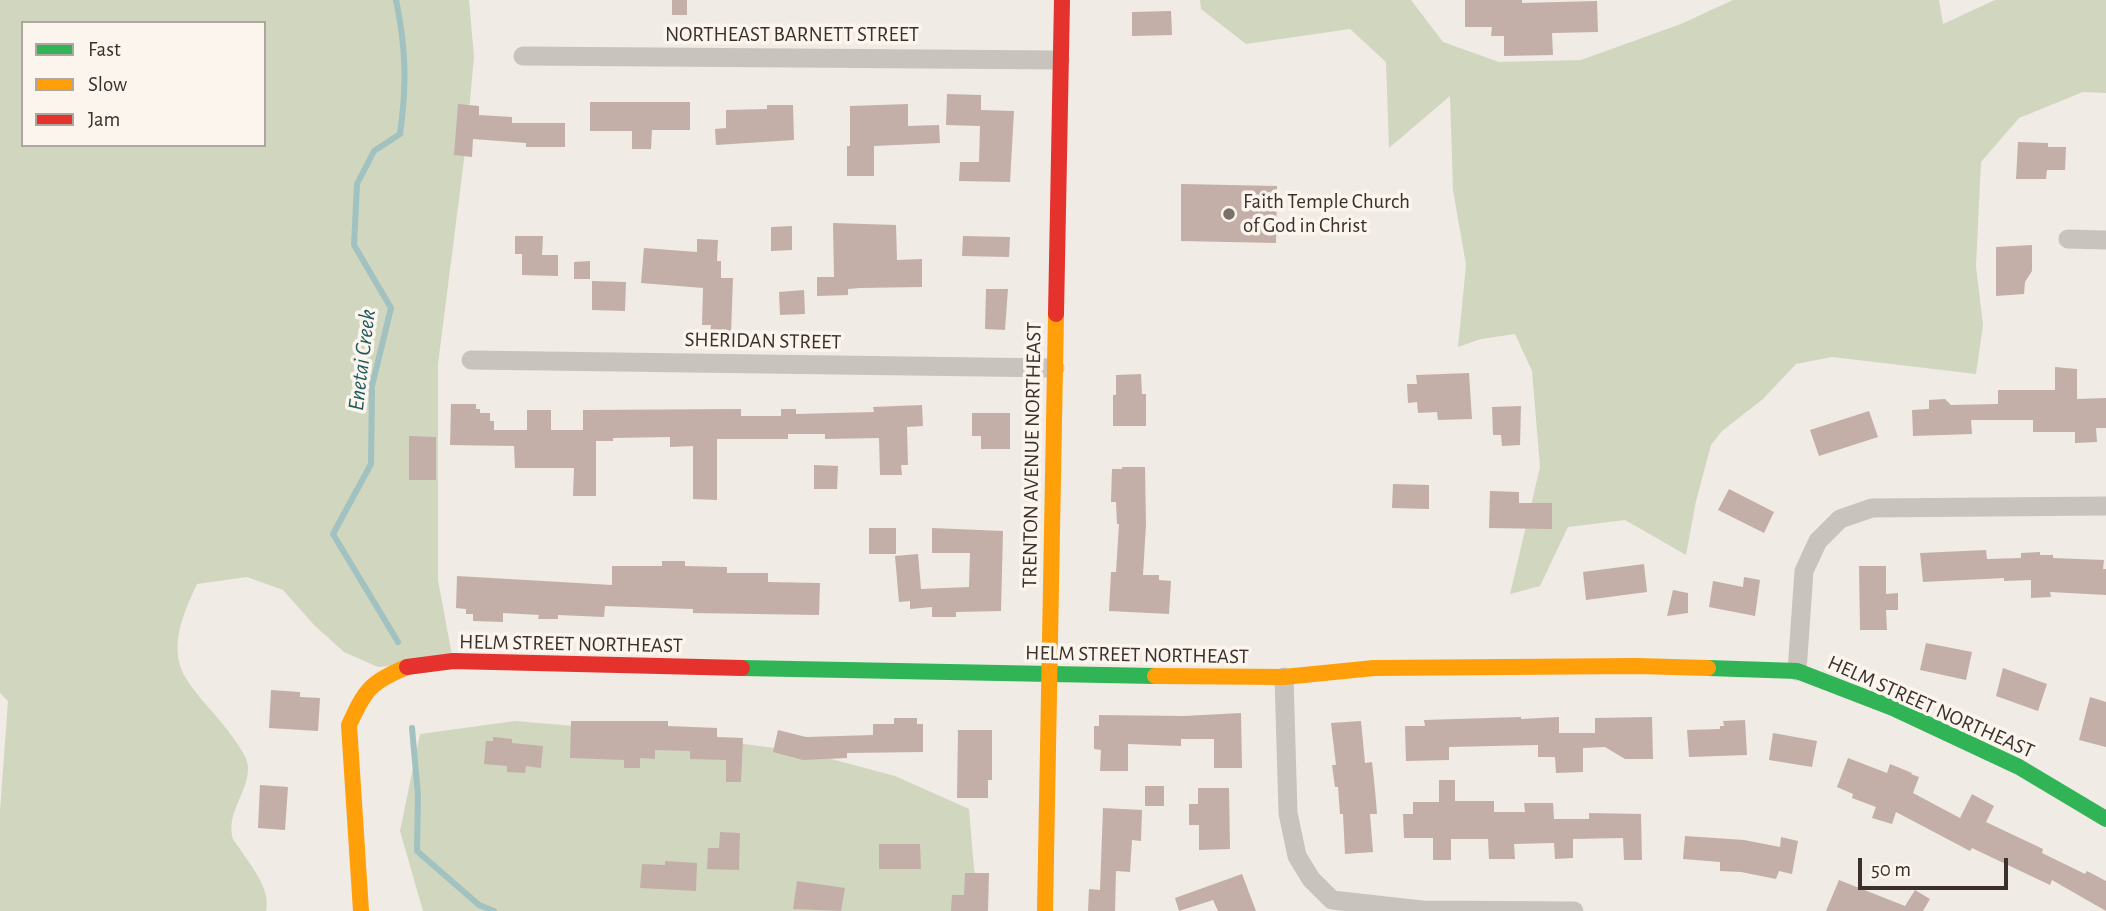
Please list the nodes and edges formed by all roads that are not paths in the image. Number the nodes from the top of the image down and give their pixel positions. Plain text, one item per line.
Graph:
1 (1062, 0) edge
2 (523, 56) dead end
3 (1060, 60) junction
4 (2067, 239) dead end
5 (2106, 240) edge
6 (471, 360) dead end
7 (1055, 368) junction
8 (2106, 506) edge
9 (1797, 671) junction
10 (1049, 676) junction
11 (1284, 677) junction
12 (2106, 819) edge
13 (361, 911) edge
14 (1045, 911) edge
15 (1574, 911) edge

1 - 3 street, TRENTON AVENUE NORTHEAST
2 - 3 street, NORTHEAST BARNETT STREET
3 - 7 street, TRENTON AVENUE NORTHEAST
4 - 5 street
6 - 7 street, SHERIDAN STREET
7 - 10 street, TRENTON AVENUE NORTHEAST
8 - 9 street
9 - 11 street, HELM STREET NORTHEAST
9 - 12 street, HELM STREET NORTHEAST
10 - 11 street, HELM STREET NORTHEAST
10 - 13 street, HELM STREET NORTHEAST
10 - 14 street, TRENTON AVENUE NORTHEAST
11 - 15 street

